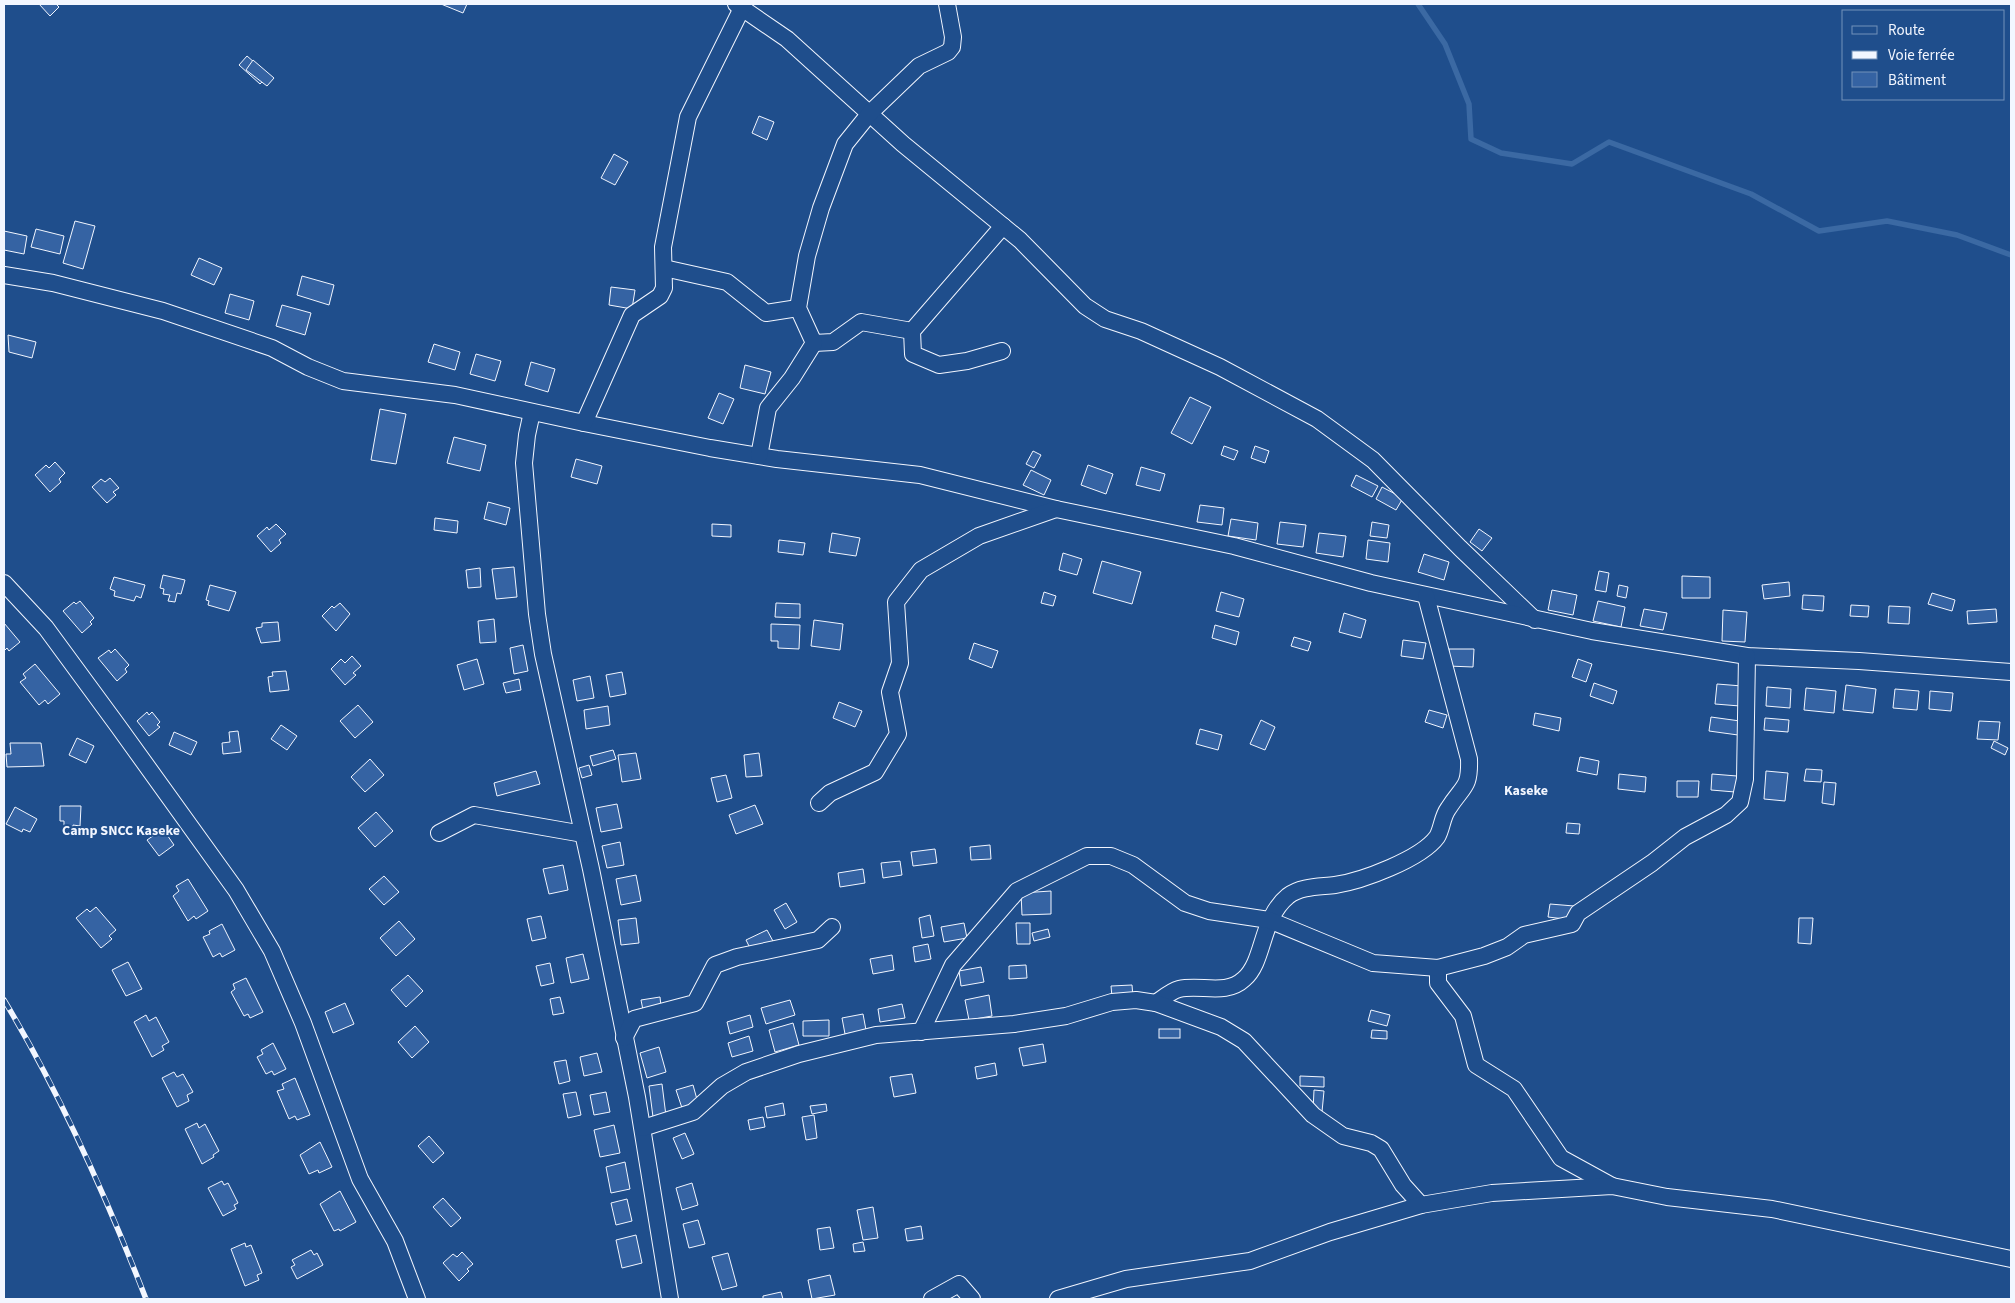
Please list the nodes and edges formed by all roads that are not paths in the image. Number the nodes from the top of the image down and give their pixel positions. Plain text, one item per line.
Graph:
1 (947, 4) edge
2 (740, 5) edge
3 (870, 113) junction
4 (1004, 226) junction
5 (664, 268) junction
6 (4, 275) edge
7 (798, 308) junction
8 (912, 331) junction
9 (814, 343) junction
10 (1002, 351) dead end
11 (532, 412) junction
12 (584, 423) junction
13 (759, 456) junction
14 (1056, 509) junction
15 (4, 583) edge
16 (1426, 596) junction
17 (1535, 620) junction
18 (1747, 656) junction
19 (2011, 672) edge
20 (819, 803) dead end
21 (439, 833) dead end
22 (583, 834) junction
23 (1269, 920) junction
24 (832, 927) dead end
25 (1438, 968) junction
26 (1156, 1003) junction
27 (921, 1032) junction
28 (624, 1038) junction
29 (643, 1128) junction
30 (1612, 1186) junction
31 (1421, 1205) junction
32 (2011, 1259) edge
33 (417, 1299) edge
34 (670, 1299) edge
35 (932, 1299) edge
36 (972, 1299) edge
37 (1058, 1299) edge

1 - 3 street
2 - 3 street
2 - 5 street
3 - 4 street
3 - 7 street
4 - 8 street
4 - 17 street
5 - 7 street
5 - 12 street
6 - 11 street
7 - 9 street
8 - 9 street
8 - 10 street
9 - 13 street
11 - 12 street
11 - 22 street
12 - 13 street
13 - 14 street
14 - 16 street
14 - 20 street
15 - 33 street
16 - 17 street
16 - 23 street
17 - 18 street
18 - 19 street
18 - 25 street
21 - 22 street
22 - 28 street
23 - 25 street
23 - 26 street
23 - 27 street
24 - 28 street
25 - 30 street
26 - 27 street
26 - 31 street
27 - 29 street
28 - 29 street
29 - 34 street
30 - 31 street
30 - 32 street
31 - 37 street
35 - 36 street

